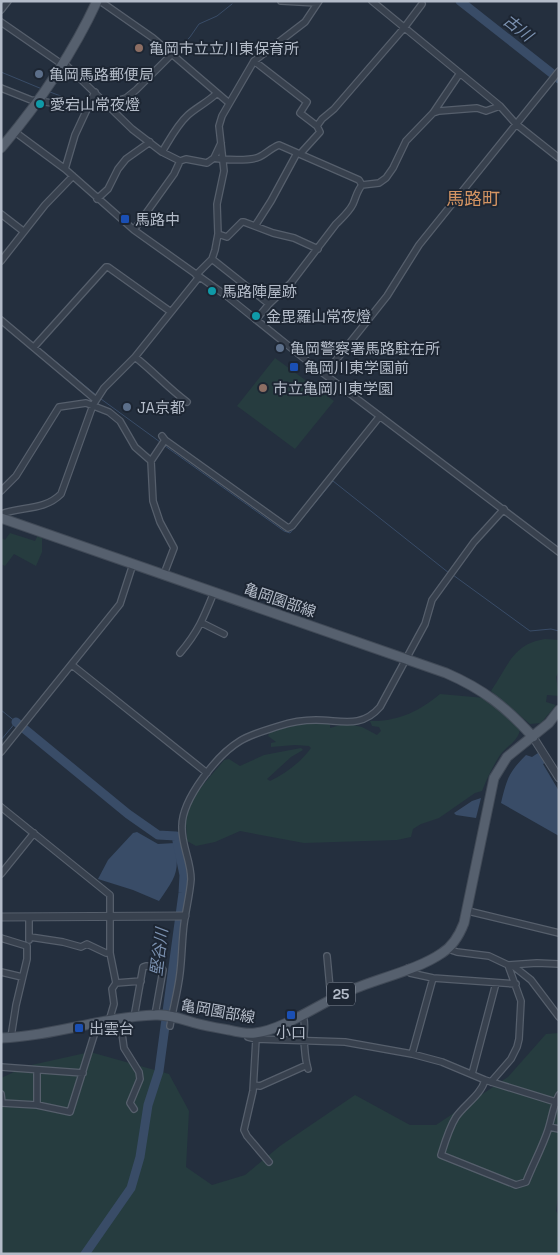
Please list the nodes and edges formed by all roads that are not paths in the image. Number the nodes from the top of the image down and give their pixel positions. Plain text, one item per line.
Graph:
1 (8, 1) edge
2 (98, 1) edge
3 (281, 1) edge
4 (372, 1) edge
5 (318, 2) edge
6 (422, 4) dead end
7 (1, 10) edge
8 (1, 22) edge
9 (404, 28) junction
10 (172, 54) junction
11 (254, 62) junction
12 (64, 64) junction
13 (558, 72) edge
14 (460, 73) junction
15 (1, 88) edge
16 (95, 92) junction
17 (217, 93) junction
18 (38, 101) junction
19 (229, 103) junction
20 (108, 105) junction
21 (88, 106) junction
22 (500, 106) junction
23 (433, 113) junction
24 (516, 124) junction
25 (317, 126) junction
26 (15, 132) junction
27 (150, 142) junction
28 (221, 143) junction
29 (1, 148) edge
30 (162, 152) junction
31 (298, 154) junction
32 (214, 158) junction
33 (559, 158) edge
34 (224, 160) junction
35 (180, 161) junction
36 (65, 169) junction
37 (73, 176) junction
38 (362, 185) junction
39 (97, 199) junction
40 (1, 214) edge
41 (254, 226) junction
42 (134, 230) junction
43 (23, 231) junction
44 (218, 234) junction
45 (318, 249) junction
46 (212, 259) junction
47 (1, 261) edge
48 (198, 276) junction
49 (269, 304) junction
50 (171, 312) junction
51 (1, 320) edge
52 (256, 320) junction
53 (35, 346) junction
54 (135, 357) junction
55 (325, 374) junction
56 (94, 402) junction
57 (187, 402) dead end
58 (380, 416) junction
59 (150, 461) junction
60 (1, 491) edge
61 (504, 509) junction
62 (1, 516) edge
63 (559, 552) edge
64 (133, 564) junction
65 (164, 574) junction
66 (214, 592) junction
67 (202, 623) junction
68 (224, 634) dead end
69 (180, 653) dead end
70 (406, 659) junction
71 (72, 664) junction
72 (559, 710) edge
73 (533, 737) junction
74 (1, 752) edge
75 (207, 773) junction
76 (559, 778) edge
77 (1, 807) edge
78 (34, 833) junction
79 (1, 874) edge
80 (468, 910) junction
81 (185, 916) junction
82 (1, 917) edge
83 (110, 917) junction
84 (29, 918) junction
85 (559, 933) edge
86 (30, 937) junction
87 (1, 938) edge
88 (27, 946) junction
89 (448, 949) junction
90 (110, 953) junction
91 (327, 956) dead end
92 (559, 964) edge
93 (510, 965) junction
94 (408, 968) junction
95 (1, 972) edge
96 (22, 977) junction
97 (433, 978) junction
98 (141, 981) junction
99 (116, 983) junction
100 (496, 983) junction
101 (516, 984) junction
102 (331, 999) junction
103 (302, 1014) junction
104 (155, 1015) junction
105 (136, 1017) junction
106 (559, 1017) edge
107 (120, 1019) junction
108 (108, 1021) junction
109 (171, 1021) junction
110 (97, 1022) junction
111 (252, 1036) junction
112 (6, 1038) edge
113 (304, 1041) junction
114 (412, 1054) junction
115 (1, 1067) edge
116 (37, 1070) junction
117 (83, 1073) junction
118 (472, 1074) junction
119 (488, 1081) junction
120 (254, 1085) junction
121 (1, 1094) edge
122 (559, 1095) edge
123 (557, 1102) edge
124 (37, 1105) junction
125 (134, 1109) dead end
126 (549, 1127) junction
127 (559, 1129) edge
128 (269, 1162) dead end

1 - 7 street
2 - 10 street
2 - 12 main road
3 - 5 street
4 - 9 street
5 - 11 street
6 - 9 street
8 - 12 street
9 - 14 street
9 - 25 street
10 - 17 street
10 - 20 street
11 - 19 street
11 - 25 street
12 - 16 street
12 - 18 main road
13 - 24 street
14 - 22 street
14 - 23 street
15 - 18 street
16 - 20 street
16 - 21 street
17 - 19 street
17 - 30 street
18 - 21 street
18 - 26 main road
19 - 28 street
20 - 21 street
20 - 27 street
21 - 36 street
22 - 23 street
22 - 24 street
23 - 38 street
24 - 33 street
24 - 55 street
25 - 31 street
26 - 29 main road
26 - 36 street
27 - 30 street
27 - 39 street
28 - 32 street
28 - 34 street
30 - 35 street
31 - 34 street
31 - 38 street
31 - 41 street
32 - 34 street
32 - 35 street
34 - 44 street
35 - 42 street
36 - 37 street
37 - 39 street
37 - 43 street
38 - 45 street
39 - 42 street
40 - 43 street
41 - 44 street
41 - 45 street
42 - 48 street
43 - 47 street
44 - 46 street
45 - 49 street
46 - 48 street
46 - 49 street
48 - 50 street
48 - 52 street
49 - 52 street
50 - 53 street
50 - 54 street
51 - 53 street
52 - 55 street
53 - 56 street
54 - 56 street
54 - 57 street
55 - 58 street
56 - 59 street
56 - 60 street
56 - 62 street
58 - 59 street
58 - 61 street
59 - 65 street
61 - 63 street
61 - 70 street
62 - 64 main road, 亀岡園部線
64 - 65 main road, 亀岡園部線
64 - 71 street
65 - 66 main road, 亀岡園部線
66 - 67 street
66 - 70 main road, 亀岡園部線
67 - 68 street
67 - 69 street
70 - 73 main road, 亀岡園部線
70 - 75 street
71 - 74 street
71 - 75 street
72 - 73 main road, 亀岡園部線 / 25
73 - 76 street
73 - 80 main road, 亀岡園部線 / 25
75 - 81 street
77 - 78 street
78 - 79 street
78 - 83 street
80 - 85 street
80 - 89 main road, 亀岡園部線 / 25
81 - 83 street
81 - 109 street
82 - 84 street
83 - 84 street
83 - 90 street
84 - 86 street
86 - 88 street
86 - 90 street
87 - 88 street
88 - 96 street
89 - 93 street
89 - 94 main road, 亀岡園部線 / 25
90 - 99 street
91 - 102 street
92 - 93 street
93 - 101 street
93 - 106 street
94 - 97 street
94 - 102 main road, 亀岡園部線 / 25
95 - 96 street
96 - 112 street
97 - 100 street
97 - 114 street
98 - 99 street
98 - 104 street
98 - 105 street
99 - 108 street
100 - 101 street
100 - 118 street
101 - 119 street
102 - 103 main road, 亀岡園部線 / 25
103 - 111 main road, 亀岡園部線 / 25
103 - 113 street
104 - 105 main road, 亀岡園部線 / 25
104 - 109 main road, 亀岡園部線 / 25
105 - 107 main road, 亀岡園部線 / 25
107 - 108 main road, 亀岡園部線 / 25
107 - 125 street
108 - 110 main road, 亀岡園部線 / 25
109 - 111 main road, 亀岡園部線 / 25
110 - 112 main road, 亀岡園部線 / 25
110 - 117 street
111 - 113 street
111 - 120 street
113 - 114 street
113 - 120 street
114 - 118 street
115 - 116 street
116 - 117 street
116 - 124 street
117 - 124 street
118 - 119 street
119 - 123 street
119 - 126 street
120 - 128 street
121 - 124 street
122 - 123 street
123 - 126 street
126 - 127 street

